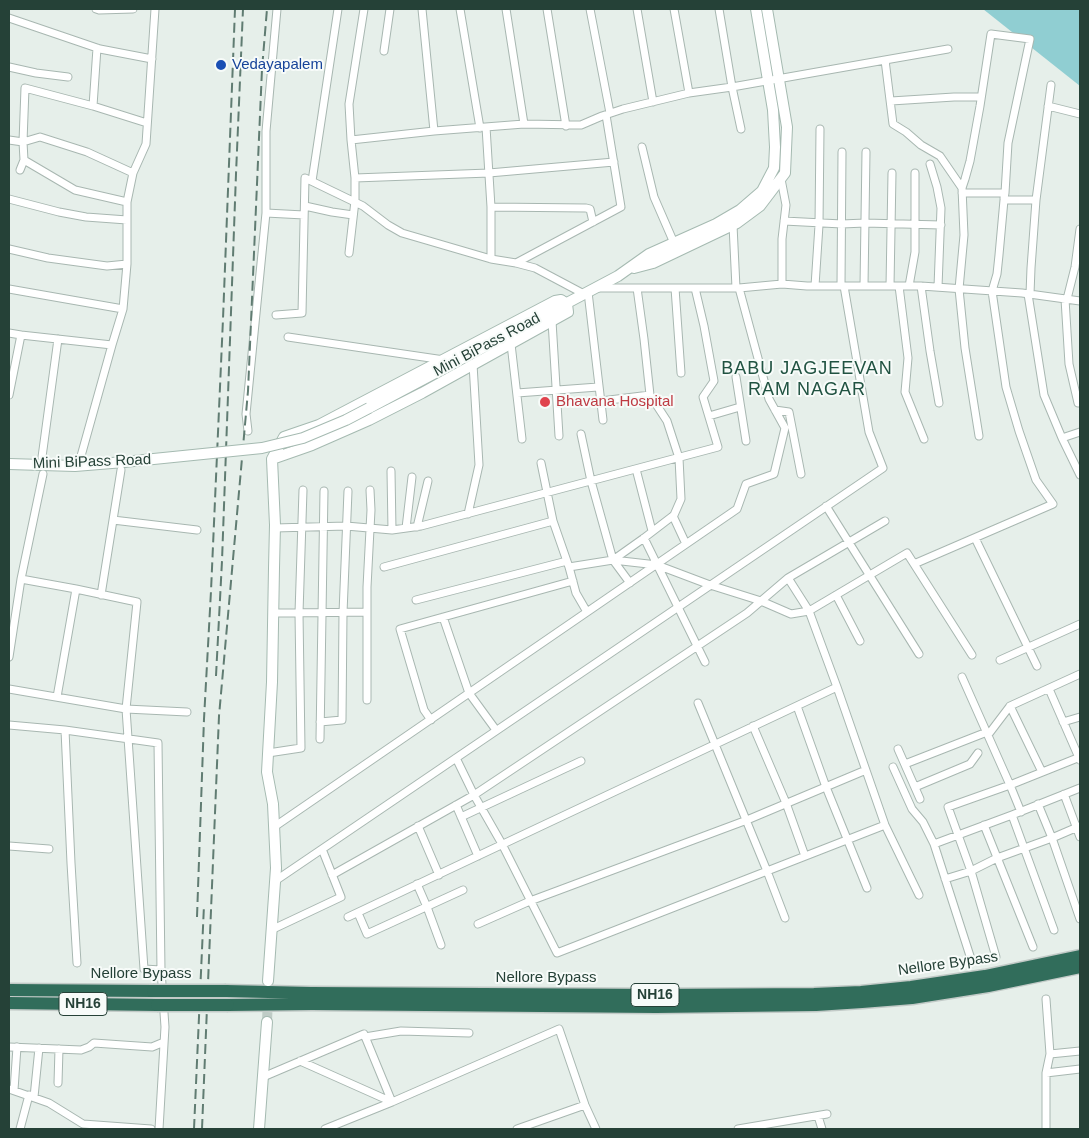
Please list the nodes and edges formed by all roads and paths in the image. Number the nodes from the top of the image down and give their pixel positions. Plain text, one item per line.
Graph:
1 (96, 9) edge
2 (133, 9) edge
3 (146, 9) edge
4 (277, 9) edge
5 (338, 9) edge
6 (364, 9) edge
7 (390, 9) edge
8 (422, 9) edge
9 (460, 9) edge
10 (506, 9) edge
11 (546, 9) edge
12 (590, 9) edge
13 (638, 9) edge
14 (674, 9) edge
15 (719, 9) edge
16 (756, 9) edge
17 (767, 9) edge
18 (154, 10) edge
19 (9, 18) edge
20 (97, 48) junction
21 (948, 49) dead end
22 (384, 51) dead end
23 (152, 59) junction
24 (885, 60) junction
25 (9, 67) edge
26 (68, 77) dead end
27 (780, 78) junction
28 (769, 80) junction
29 (1051, 85) dead end
30 (732, 87) junction
31 (689, 94) junction
32 (981, 97) junction
33 (891, 101) junction
34 (653, 102) junction
35 (93, 106) junction
36 (1048, 106) junction
37 (608, 114) junction
38 (1080, 114) edge
39 (147, 123) junction
40 (524, 124) junction
41 (566, 126) junction
42 (483, 128) junction
43 (740, 129) dead end
44 (820, 129) dead end
45 (434, 131) junction
46 (9, 140) edge
47 (351, 140) junction
48 (23, 142) junction
49 (642, 147) dead end
50 (842, 152) dead end
51 (866, 152) dead end
52 (24, 160) junction
53 (614, 162) junction
54 (930, 164) dead end
55 (20, 170) dead end
56 (134, 173) junction
57 (489, 173) junction
58 (892, 173) dead end
59 (915, 173) dead end
60 (355, 178) junction
61 (781, 179) junction
62 (312, 181) junction
63 (962, 190) junction
64 (1004, 196) junction
65 (9, 199) edge
66 (1036, 200) junction
67 (355, 201) junction
68 (127, 202) junction
69 (305, 206) junction
70 (491, 207) junction
71 (266, 213) junction
72 (304, 215) junction
73 (352, 215) junction
74 (127, 220) junction
75 (784, 221) junction
76 (593, 222) junction
77 (819, 223) junction
78 (865, 223) junction
79 (842, 224) junction
80 (891, 224) junction
81 (733, 225) junction
82 (915, 225) junction
83 (941, 225) junction
84 (1080, 229) edge
85 (674, 243) junction
86 (9, 249) edge
87 (349, 253) dead end
88 (491, 259) junction
89 (516, 263) junction
90 (127, 264) junction
91 (628, 270) junction
92 (782, 284) junction
93 (814, 286) junction
94 (843, 286) junction
95 (864, 286) junction
96 (890, 286) junction
97 (898, 286) junction
98 (909, 286) junction
99 (921, 286) junction
100 (938, 287) junction
101 (637, 288) junction
102 (675, 288) junction
103 (695, 288) junction
104 (738, 288) junction
105 (959, 288) junction
106 (9, 289) edge
107 (589, 291) junction
108 (992, 291) junction
109 (1029, 294) junction
110 (1066, 299) junction
111 (1080, 301) edge
112 (567, 304) junction
113 (123, 309) junction
114 (276, 315) dead end
115 (552, 321) junction
116 (9, 333) edge
117 (21, 335) junction
118 (288, 337) dead end
119 (58, 339) junction
120 (511, 344) junction
121 (112, 345) junction
122 (444, 360) junction
123 (473, 364) junction
124 (680, 373) dead end
125 (736, 377) dead end
126 (598, 387) junction
127 (557, 390) junction
128 (517, 393) junction
129 (9, 395) edge
130 (650, 395) junction
131 (601, 401) junction
132 (939, 403) dead end
133 (1080, 403) edge
134 (740, 407) junction
135 (775, 410) junction
136 (709, 416) junction
137 (603, 420) dead end
138 (248, 431) dead end
139 (1080, 432) edge
140 (581, 434) dead end
141 (559, 436) dead end
142 (979, 436) dead end
143 (522, 438) dead end
144 (1062, 438) junction
145 (924, 439) dead end
146 (746, 441) dead end
147 (81, 456) dead end
148 (42, 457) dead end
149 (679, 458) junction
150 (272, 459) junction
151 (1077, 460) edge
152 (541, 463) dead end
153 (10, 464) edge
154 (636, 469) junction
155 (121, 470) dead end
156 (391, 471) dead end
157 (43, 474) dead end
158 (801, 474) dead end
159 (1080, 475) edge
160 (412, 478) dead end
161 (428, 481) dead end
162 (592, 481) junction
163 (304, 490) dead end
164 (370, 490) dead end
165 (324, 491) dead end
166 (348, 491) dead end
167 (547, 493) junction
168 (826, 506) junction
169 (468, 514) junction
170 (673, 516) junction
171 (113, 520) junction
172 (553, 521) junction
173 (885, 521) dead end
174 (346, 526) junction
175 (324, 527) junction
176 (417, 527) junction
177 (275, 528) junction
178 (302, 528) junction
179 (370, 528) junction
180 (406, 528) junction
181 (197, 530) dead end
182 (392, 530) junction
183 (652, 532) junction
184 (644, 538) junction
185 (975, 538) junction
186 (849, 542) junction
187 (686, 544) junction
188 (613, 560) junction
189 (568, 564) junction
190 (657, 564) junction
191 (914, 564) junction
192 (384, 567) dead end
193 (869, 574) junction
194 (788, 578) junction
195 (21, 579) junction
196 (573, 582) junction
197 (630, 583) junction
198 (710, 585) junction
199 (76, 589) junction
200 (100, 594) junction
201 (836, 595) junction
202 (416, 600) dead end
203 (761, 601) junction
204 (678, 607) junction
205 (809, 611) junction
206 (322, 612) junction
207 (343, 612) junction
208 (367, 612) junction
209 (587, 612) junction
210 (274, 613) junction
211 (299, 613) junction
212 (443, 617) junction
213 (1080, 624) edge
214 (860, 642) dead end
215 (697, 646) junction
216 (1028, 648) junction
217 (919, 654) dead end
218 (972, 655) dead end
219 (9, 658) edge
220 (1000, 660) dead end
221 (705, 662) dead end
222 (1037, 666) dead end
223 (1080, 674) edge
224 (962, 677) dead end
225 (837, 687) junction
226 (9, 689) edge
227 (1048, 689) junction
228 (469, 693) junction
229 (57, 697) junction
230 (366, 700) dead end
231 (698, 703) dead end
232 (797, 706) junction
233 (1010, 706) junction
234 (126, 708) junction
235 (187, 712) dead end
236 (1080, 716) edge
237 (430, 720) junction
238 (320, 722) junction
239 (1063, 722) junction
240 (9, 726) edge
241 (753, 726) junction
242 (65, 730) junction
243 (496, 730) junction
244 (987, 734) junction
245 (320, 739) dead end
246 (128, 740) junction
247 (716, 744) junction
248 (898, 749) dead end
249 (268, 753) junction
250 (978, 753) dead end
251 (456, 758) junction
252 (1080, 758) edge
253 (581, 761) dead end
254 (905, 764) junction
255 (893, 767) dead end
256 (866, 770) junction
257 (1042, 772) junction
258 (1010, 785) junction
259 (826, 787) junction
260 (915, 787) junction
261 (1080, 788) edge
262 (1064, 794) junction
263 (474, 795) junction
264 (920, 799) dead end
265 (786, 804) junction
266 (1038, 804) junction
267 (456, 805) junction
268 (481, 808) junction
269 (1021, 812) junction
270 (1012, 815) junction
271 (461, 817) junction
272 (747, 820) junction
273 (885, 825) junction
274 (418, 826) junction
275 (984, 826) junction
276 (274, 827) junction
277 (1078, 827) edge
278 (959, 836) junction
279 (1080, 837) edge
280 (1052, 838) junction
281 (846, 840) junction
282 (502, 844) junction
283 (934, 844) junction
284 (9, 846) edge
285 (1024, 848) junction
286 (49, 849) dead end
287 (322, 849) junction
288 (478, 856) junction
289 (805, 856) junction
290 (997, 858) junction
291 (767, 871) junction
292 (971, 871) junction
293 (332, 875) junction
294 (438, 875) junction
295 (945, 879) junction
296 (275, 881) junction
297 (417, 884) junction
298 (867, 888) dead end
299 (463, 890) dead end
300 (919, 895) dead end
301 (530, 901) junction
302 (427, 907) junction
303 (358, 913) junction
304 (348, 917) dead end
305 (785, 918) dead end
306 (1080, 919) edge
307 (478, 924) dead end
308 (272, 930) junction
309 (1054, 930) dead end
310 (441, 945) dead end
311 (1032, 947) dead end
312 (1080, 956) edge
313 (996, 957) dead end
314 (971, 959) dead end
315 (77, 963) dead end
316 (1080, 967) edge
317 (161, 970) junction
318 (268, 981) dead end
319 (9, 990) edge
320 (1046, 999) dead end
321 (9, 1003) edge
322 (267, 1022) tunnel mouth
323 (469, 1033) dead end
324 (365, 1037) junction
325 (164, 1042) junction
326 (13, 1047) edge
327 (39, 1048) junction
328 (60, 1049) junction
329 (1080, 1051) edge
330 (1050, 1054) junction
331 (300, 1061) junction
332 (1080, 1069) edge
333 (1046, 1073) junction
334 (263, 1077) junction
335 (58, 1083) dead end
336 (12, 1089) edge
337 (31, 1096) junction
338 (392, 1102) junction
339 (585, 1104) junction
340 (827, 1114) dead end
341 (818, 1116) junction
342 (20, 1129) edge
343 (151, 1129) edge
344 (159, 1129) edge
345 (259, 1129) edge
346 (325, 1129) edge
347 (517, 1129) edge
348 (596, 1129) edge
349 (738, 1129) edge
350 (822, 1129) edge
351 (1046, 1129) edge

1 - 2 street
3 - 18 street
4 - 71 street
5 - 62 street
6 - 47 street
7 - 22 street
8 - 45 street
9 - 42 street
10 - 40 street
11 - 41 street
12 - 37 street
13 - 34 street
14 - 31 street
15 - 30 street
16 - 28 street, Mini BiPass Road
17 - 27 street
18 - 23 street
19 - 20 street
20 - 23 street
20 - 35 street
21 - 24 street
23 - 39 street
24 - 27 street
24 - 33 street
25 - 26 street
27 - 28 street
27 - 61 street
28 - 30 street
28 - 85 street, Mini BiPass Road
29 - 36 street
30 - 31 street
30 - 43 street
31 - 34 street
32 - 33 street
32 - 63 street
32 - 64 street
33 - 63 street
34 - 37 street
35 - 39 street
35 - 48 street
36 - 38 street
36 - 66 street
37 - 41 street
37 - 53 street
39 - 56 street
40 - 41 street
40 - 42 street
42 - 45 street
42 - 57 street
44 - 77 street
45 - 47 street
46 - 48 street
47 - 60 street
48 - 52 street
48 - 56 street
49 - 85 street
50 - 79 street
51 - 78 street
52 - 55 street
52 - 68 street
53 - 57 street
53 - 76 street
54 - 83 street
56 - 68 street
57 - 60 street
57 - 70 street
58 - 80 street
59 - 82 street
60 - 67 street
61 - 75 street
61 - 81 street
62 - 67 street
62 - 69 street
63 - 64 street
63 - 105 street
64 - 66 street
64 - 108 street
65 - 74 street
66 - 109 street
67 - 73 street
67 - 88 street
68 - 74 street
69 - 72 street
69 - 73 street
70 - 76 street
70 - 88 street
71 - 72 street
71 - 138 street
72 - 114 street
73 - 87 street
74 - 90 street
75 - 77 street
75 - 92 street
76 - 89 street
77 - 79 street
77 - 93 street
78 - 79 street
78 - 80 street
78 - 95 street
79 - 94 street
80 - 82 street
80 - 96 street
81 - 91 street
81 - 104 street
82 - 83 street
82 - 98 street
83 - 100 street
84 - 110 street
85 - 91 street, Mini BiPass Road
86 - 90 street
88 - 89 street
89 - 107 street
90 - 113 street
91 - 107 street, Mini BiPass Road
92 - 93 street
92 - 104 street
93 - 94 street
94 - 95 street
94 - 168 street
95 - 96 street
96 - 97 street
97 - 98 street
97 - 145 street
98 - 99 street
99 - 100 street
99 - 132 street
100 - 105 street
101 - 102 street
101 - 107 street
101 - 130 street
102 - 103 street
102 - 124 street
103 - 104 street
103 - 136 street
104 - 135 street
105 - 108 street
105 - 142 street
106 - 113 street
107 - 112 street, Mini BiPass Road
107 - 126 street
108 - 109 street
108 - 185 street
109 - 110 street
109 - 144 street
110 - 111 street
110 - 133 street
112 - 115 street
112 - 122 street
112 - 153 street, Mini BiPass Road, bridge
113 - 121 street
115 - 120 street
115 - 127 street
116 - 117 street
117 - 119 street
117 - 129 street
118 - 122 street
119 - 121 street
119 - 148 street
120 - 123 street
120 - 128 street
121 - 147 street
122 - 150 street
123 - 150 street
123 - 169 street
125 - 134 street
126 - 127 street
126 - 131 street
127 - 128 street
127 - 141 street
128 - 143 street
130 - 131 street
130 - 149 street
131 - 137 street
134 - 136 street
134 - 146 street
135 - 158 street
135 - 187 street
136 - 149 street
139 - 144 street
140 - 162 street
144 - 151 street
149 - 154 street
149 - 170 street
150 - 177 street
151 - 159 street
152 - 167 street
154 - 162 street
154 - 183 street
155 - 171 street
156 - 182 street
157 - 195 street
160 - 180 street
161 - 176 street
162 - 167 street
162 - 188 street
163 - 178 street
164 - 179 street
165 - 175 street
166 - 174 street
167 - 169 street
167 - 172 street
168 - 186 street
168 - 198 street
169 - 176 street
170 - 183 street
170 - 187 street
171 - 181 street
171 - 200 street
172 - 189 street
172 - 192 street
173 - 186 street
174 - 175 street
174 - 179 street
174 - 207 street
175 - 178 street
175 - 206 street
176 - 180 street
177 - 178 street
177 - 210 street
178 - 211 street
179 - 182 street
179 - 208 street
180 - 182 street
183 - 184 street
184 - 188 street
184 - 190 street
185 - 191 street
185 - 216 street
186 - 193 street
186 - 194 street
187 - 190 street
188 - 189 street
188 - 190 street
188 - 197 street
189 - 196 street
189 - 202 street
190 - 197 street
190 - 198 street
190 - 204 street
191 - 193 street
191 - 218 street
193 - 201 street
193 - 217 street
194 - 203 street
194 - 205 street
195 - 199 street
195 - 219 street
196 - 209 street
196 - 212 street
197 - 209 street
198 - 203 street
198 - 204 street
199 - 200 street
199 - 229 street
200 - 234 street
201 - 205 street
201 - 214 street
203 - 205 street
203 - 215 street
204 - 215 street
204 - 243 street
205 - 225 street
206 - 207 street
206 - 211 street
206 - 238 street
207 - 208 street
207 - 238 street
208 - 230 street
209 - 228 street
210 - 211 street
210 - 249 street
211 - 249 street
212 - 228 street
212 - 237 street
213 - 216 street
215 - 221 street
215 - 263 street
216 - 220 street
216 - 222 street
223 - 227 street
224 - 244 street
225 - 232 street
225 - 256 street
226 - 229 street
227 - 233 street
227 - 239 street
228 - 237 street
228 - 243 street
229 - 234 street
231 - 247 street
232 - 241 street
232 - 259 street
233 - 244 street
233 - 257 street
234 - 235 street
234 - 246 street
236 - 239 street
237 - 276 street
238 - 245 street
239 - 252 street
240 - 242 street
241 - 247 street
241 - 265 street
242 - 246 street
242 - 315 street
243 - 251 street
244 - 254 street
244 - 258 street
246 - 317 street
246 - 317 street
247 - 272 street
247 - 282 street
248 - 254 street
249 - 276 street
250 - 260 street
251 - 263 street
251 - 287 street
252 - 257 street
253 - 268 street
254 - 260 street
255 - 283 street
256 - 259 street
256 - 273 street
257 - 258 street
258 - 269 street
258 - 278 street
259 - 265 street
259 - 281 street
260 - 264 street
261 - 262 street
262 - 266 street
262 - 277 street
263 - 267 street
263 - 268 street
265 - 272 street
265 - 289 street
266 - 269 street
266 - 280 street
267 - 271 street
267 - 274 street
268 - 271 street
268 - 282 street
269 - 270 street
270 - 275 street
270 - 285 street
271 - 288 street
272 - 291 street
272 - 301 street
273 - 281 street
273 - 300 street
274 - 293 street
274 - 294 street
275 - 278 street
275 - 290 street
276 - 296 street
277 - 279 street
277 - 280 street
278 - 283 street
278 - 292 street
280 - 285 street
280 - 306 street
281 - 289 street
281 - 298 street
282 - 288 street
282 - 301 street
283 - 295 street
284 - 286 street
285 - 290 street
285 - 309 street
287 - 293 street
287 - 296 street
288 - 294 street
289 - 291 street
290 - 292 street
290 - 311 street
291 - 301 street
291 - 305 street
292 - 295 street
292 - 313 street
293 - 308 street
294 - 297 street
295 - 314 street
296 - 308 street
297 - 302 street
297 - 303 street
299 - 302 street
301 - 307 street
302 - 303 street
302 - 310 street
303 - 304 street
308 - 318 street
312 - 319 highway, Nellore Bypass / NH16, bridge
316 - 321 highway, Nellore Bypass / NH16, bridge
317 - 325 street
320 - 330 street
322 - 334 street
323 - 324 street
324 - 331 street
324 - 338 street
325 - 328 street
325 - 344 street
326 - 327 street
326 - 336 street
327 - 328 street
327 - 337 street
328 - 335 street
329 - 330 street
330 - 333 street
331 - 334 street
331 - 338 street
332 - 333 street
333 - 351 street
334 - 345 street
336 - 337 street
337 - 342 street
337 - 343 street
338 - 339 street
338 - 346 street
339 - 347 street
339 - 348 street
340 - 341 street
341 - 349 street
341 - 350 street

